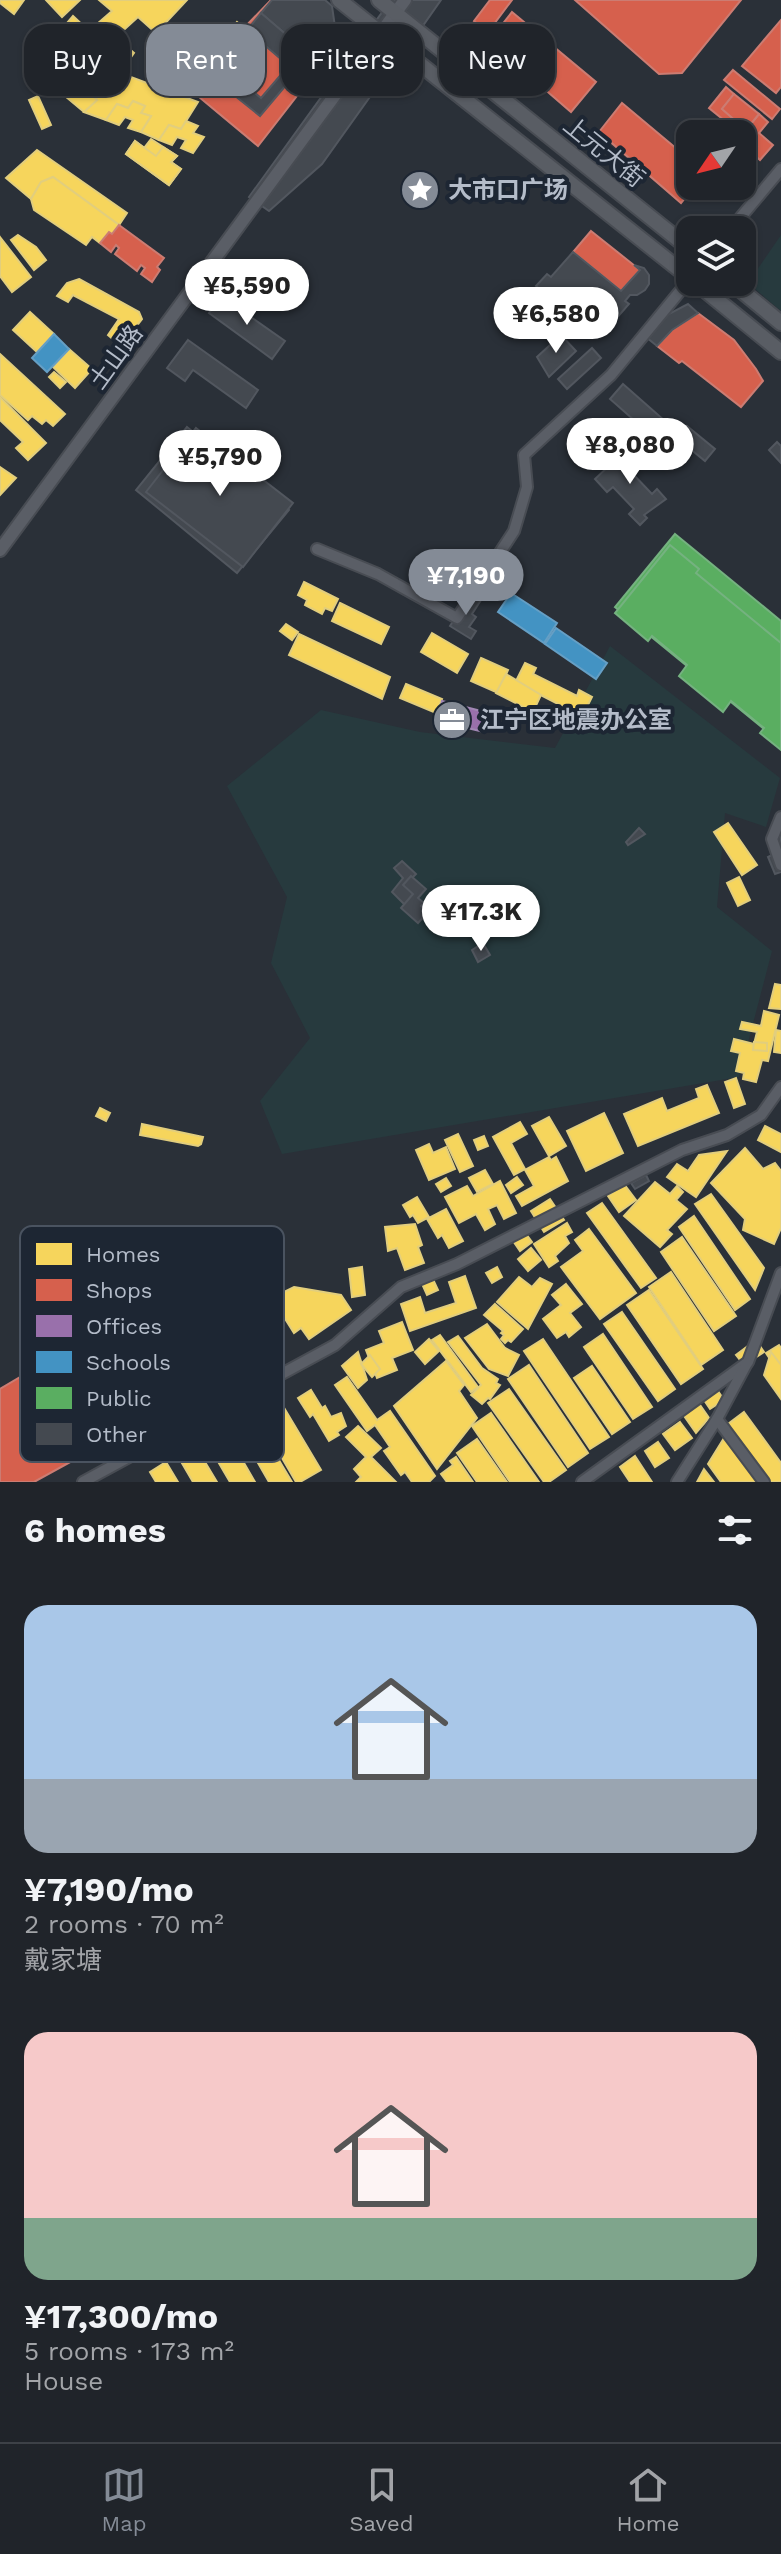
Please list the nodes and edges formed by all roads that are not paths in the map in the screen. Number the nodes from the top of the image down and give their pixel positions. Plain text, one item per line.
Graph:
1 (339, 0) edge
2 (379, 0) edge
3 (405, 0) edge
4 (396, 14) junction
5 (368, 24) edge
6 (389, 24) edge
7 (423, 68) edge
8 (336, 96) edge
9 (781, 169) edge
10 (742, 216) edge
11 (676, 238) edge
12 (676, 267) edge
13 (676, 295) edge
14 (712, 296) edge
15 (748, 296) edge
16 (781, 323) edge
17 (781, 352) edge
18 (317, 549) dead end
19 (0, 550) edge
20 (781, 817) edge
21 (781, 865) edge
22 (781, 1087) edge
23 (781, 1273) edge
24 (748, 1362) junction
25 (284, 1373) edge
26 (717, 1419) junction
27 (120, 1462) edge
28 (83, 1482) edge
29 (582, 1482) edge
30 (677, 1482) edge
31 (764, 1482) edge

1 - 5 main road, 上元大街
2 - 4 main road, 上元大街
3 - 4 street, 土山路
4 - 6 street, 土山路
4 - 11 main road, 上元大街
7 - 12 main road, 上元大街
8 - 19 street, 土山路
9 - 10 street
13 - 18 street
14 - 17 main road
15 - 16 main road
20 - 21 street
22 - 25 street
23 - 24 street
24 - 26 street
24 - 29 street
26 - 30 street
26 - 31 street
27 - 28 street

